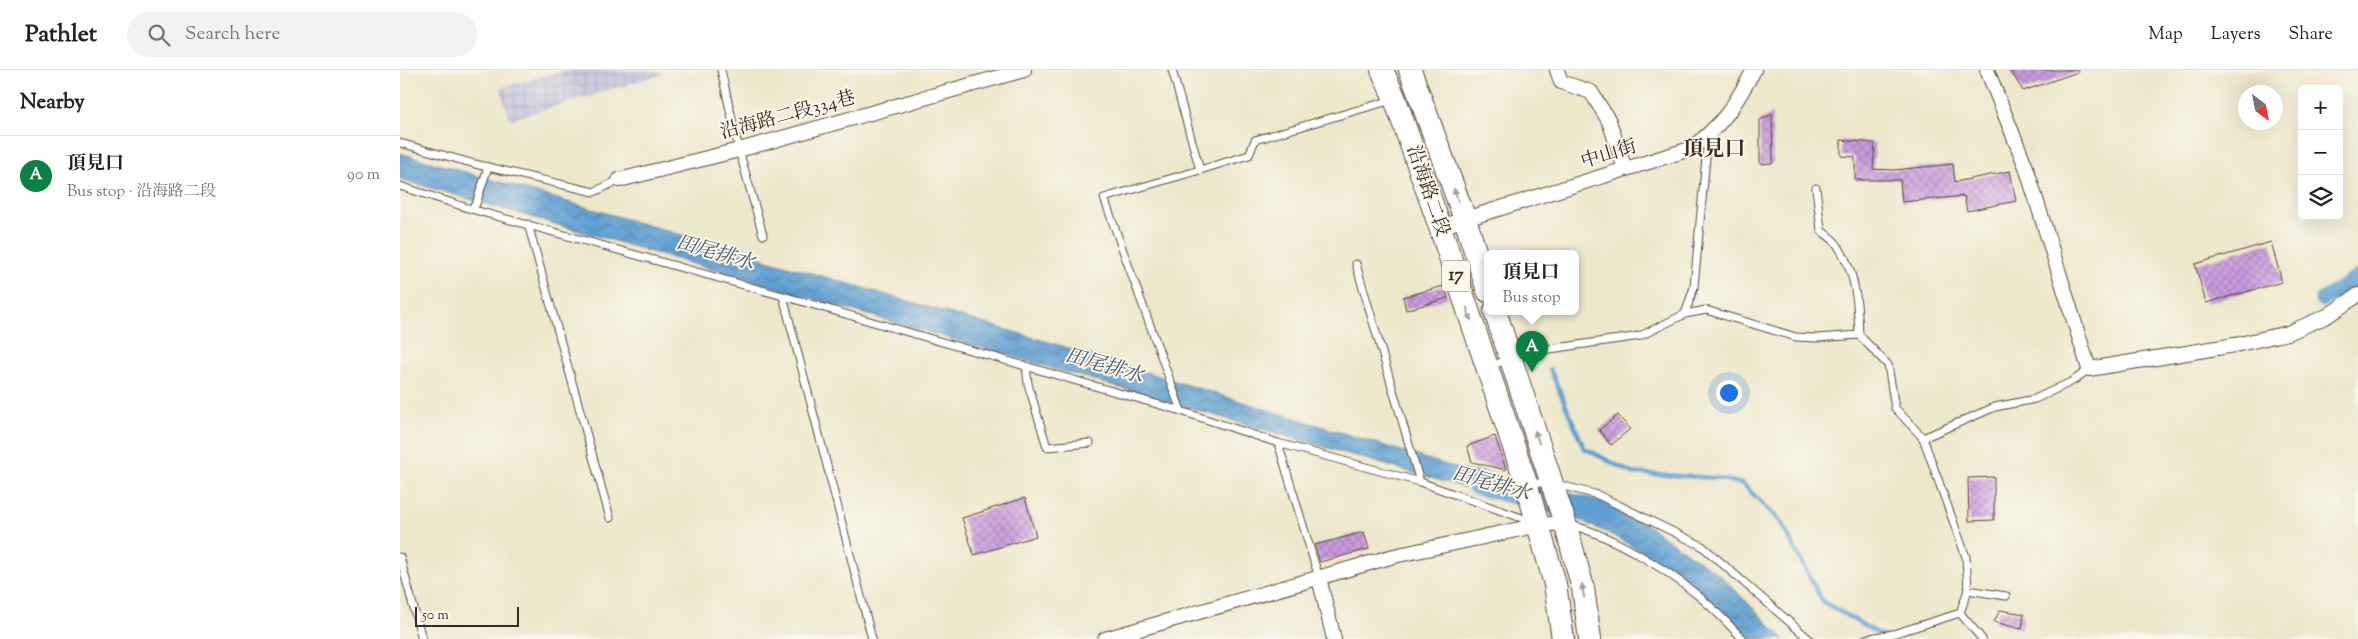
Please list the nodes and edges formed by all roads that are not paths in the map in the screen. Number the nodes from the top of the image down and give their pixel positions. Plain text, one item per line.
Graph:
1 (721, 70) edge
2 (1024, 70) edge
3 (1172, 70) edge
4 (1382, 70) edge
5 (1410, 70) edge
6 (1557, 70) edge
7 (1754, 70) edge
8 (1987, 70) edge
9 (1395, 100) junction
10 (1708, 136) junction
11 (400, 143) edge
12 (739, 150) junction
13 (488, 167) junction
14 (1625, 169) junction
15 (1200, 170) junction
16 (619, 180) joint
17 (400, 186) edge
18 (1816, 188) dead end
19 (473, 206) junction
20 (1465, 219) junction
21 (528, 224) junction
22 (1440, 227) junction
23 (763, 235) dead end
24 (1356, 264) dead end
25 (1484, 278) edge
26 (2358, 295) edge
27 (783, 296) junction
28 (1685, 314) junction
29 (1496, 315) edge
30 (1859, 335) junction
31 (1510, 358) junction
32 (1026, 366) junction
33 (1486, 366) junction
34 (2089, 369) junction
35 (1181, 411) junction
36 (1923, 438) junction
37 (1090, 443) dead end
38 (1278, 444) junction
39 (1420, 482) junction
40 (1526, 483) junction
41 (1552, 483) junction
42 (610, 518) dead end
43 (1565, 523) junction
44 (1538, 525) junction
45 (400, 557) edge
46 (1319, 578) junction
47 (1968, 590) junction
48 (2006, 596) dead end
49 (1960, 613) junction
50 (422, 639) edge
51 (872, 639) edge
52 (1105, 639) edge
53 (1334, 639) edge
54 (1563, 639) edge
55 (1590, 639) edge
56 (1743, 639) edge
57 (1809, 639) edge
58 (1865, 639) edge
59 (1982, 639) edge

1 - 12 lane
2 - 12 street, 沿海路二段334巷
3 - 15 lane
4 - 9 main road, 沿海路二段 / 17
20 -> 5 main road, 沿海路二段 / 17
6 - 14 street
7 - 10 street, 中山街
8 - 34 street
9 - 15 lane
9 - 22 main road, 沿海路二段 / 17
10 - 14 street, 中山街
10 - 28 lane
11 - 13 lane
12 - 16 street, 沿海路二段334巷
12 - 23 lane
13 - 16 lane
13 - 19 lane
14 - 20 street, 中山街
15 - 35 lane
17 - 19 lane
18 - 30 lane
19 - 21 lane
20 - 22 street, 中山街
20 - 25 main road, 沿海路二段 / 17
21 - 27 lane
21 - 42 lane
22 -> 33 main road, 沿海路二段 / 17
24 - 39 lane
26 - 34 street
27 - 32 lane
27 - 51 lane
28 - 30 lane
28 - 31 lane
29 - 31 main road
30 - 36 lane
31 - 33 lane
41 -> 31 main road
32 - 35 lane
32 - 37 lane
33 - 40 main road, 沿海路二段 / 17
34 - 36 lane
35 - 38 lane
36 - 47 lane
38 - 39 lane
38 - 46 lane
39 - 44 lane
40 - 41 lane
40 - 44 main road, 17
41 - 43 main road
41 - 57 lane
43 - 44 street
55 -> 43 main road
43 - 56 lane
44 - 46 street
44 - 54 main road, 17
45 - 50 lane
46 - 52 street
46 - 53 street
47 - 48 lane
47 - 49 lane
49 - 58 lane
49 - 59 lane

